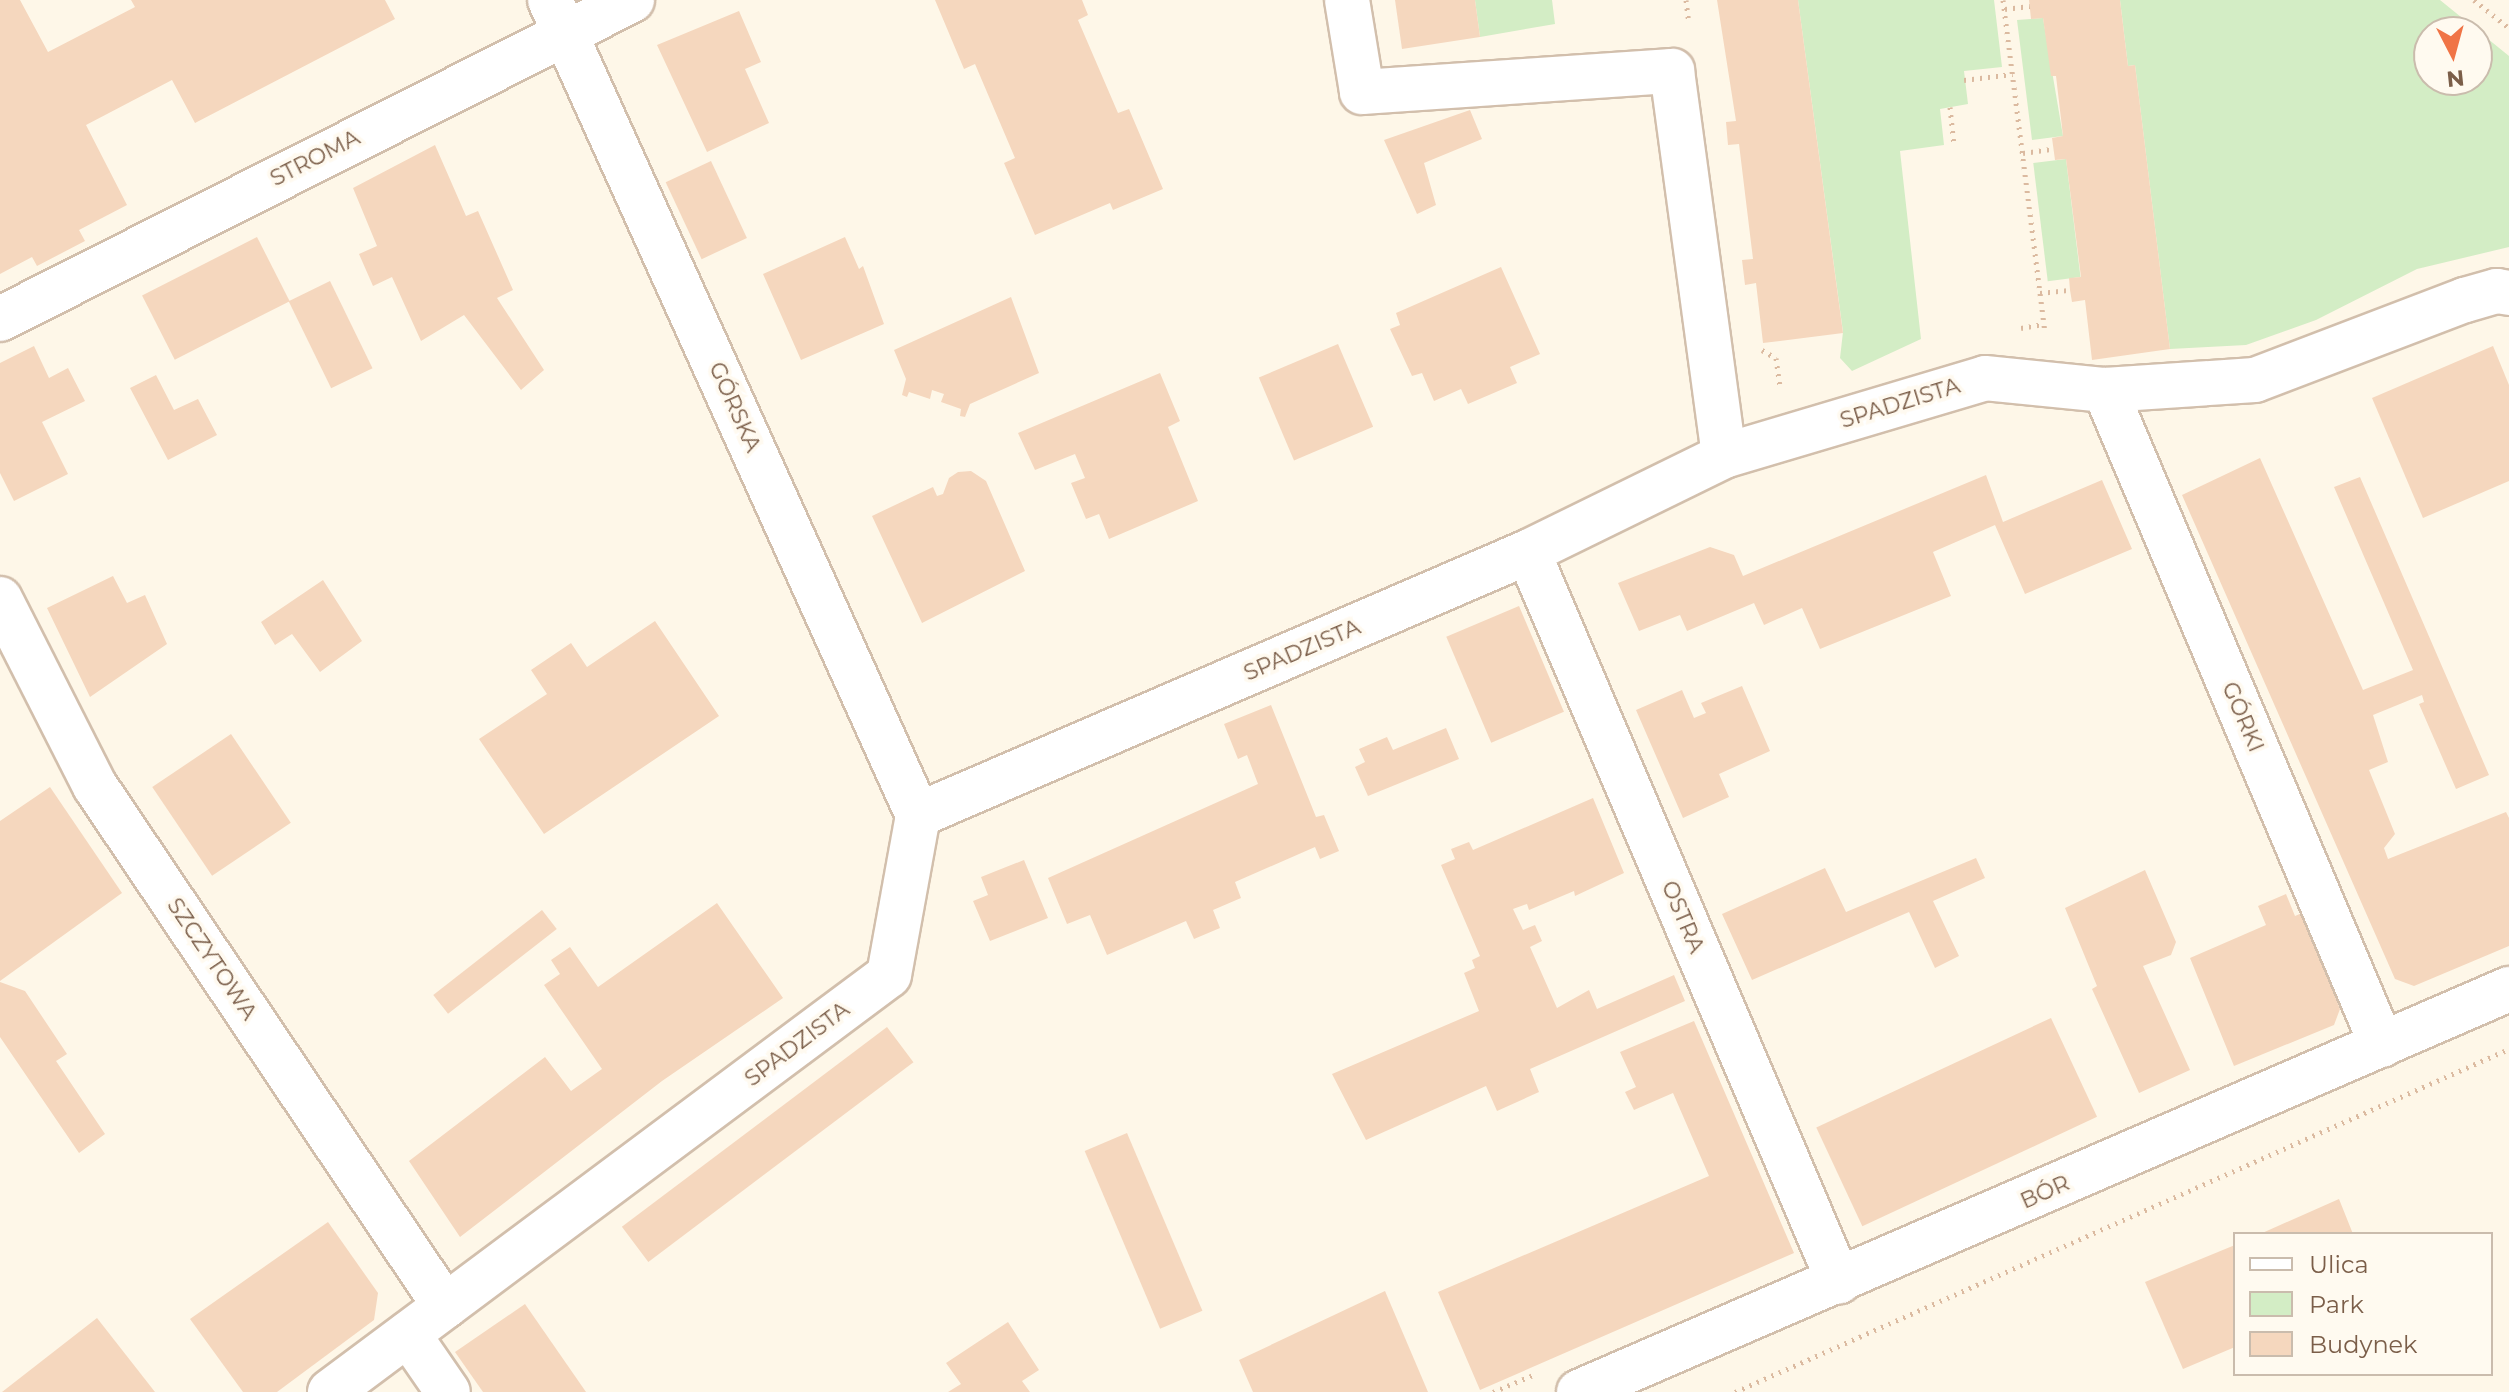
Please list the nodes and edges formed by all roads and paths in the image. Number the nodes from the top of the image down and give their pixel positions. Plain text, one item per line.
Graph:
1 (632, 0) edge
2 (1347, 0) edge
3 (1686, 0) edge
4 (2003, 0) edge
5 (2474, 0) edge
6 (2030, 6) dead end
7 (2005, 9) junction
8 (558, 14) edge
9 (2509, 28) edge
10 (1690, 31) dead end
11 (2013, 74) junction
12 (1964, 80) dead end
13 (1950, 107) dead end
14 (1954, 146) dead end
15 (2053, 149) dead end
16 (2023, 153) junction
17 (2070, 290) dead end
18 (2040, 293) junction
19 (2509, 293) edge
20 (0, 319) edge
21 (1752, 344) dead end
22 (2047, 347) dead end
23 (2105, 390) junction
24 (1781, 400) dead end
25 (1724, 456) junction
26 (1528, 552) junction
27 (0, 599) edge
28 (918, 815) junction
29 (2509, 989) edge
30 (2382, 1045) junction
31 (2509, 1049) edge
32 (1839, 1282) junction
33 (445, 1306) junction
34 (408, 1334) junction
35 (330, 1392) edge
36 (448, 1392) edge
37 (1579, 1392) edge
38 (1735, 1392) edge

1 - 8 street, STROMA
2 - 25 street
3 - 10 path
4 - 7 path
5 - 9 path
6 - 7 path
7 - 11 path
8 - 20 street, STROMA
8 - 28 street, GÓRSKA
11 - 12 path
11 - 16 path
13 - 14 path
15 - 16 path
16 - 18 path
17 - 18 path
18 - 22 path
19 - 23 street, SPADZISTA
21 - 24 path
23 - 25 street, SPADZISTA
23 - 30 street, GÓRKI
25 - 26 street, SPADZISTA
26 - 28 street, SPADZISTA
26 - 32 street, OSTRA
27 - 33 street, SZCZYTOWA
28 - 33 street, SPADZISTA
29 - 30 street, BÓR
30 - 32 street, BÓR
31 - 38 path
32 - 37 street, BÓR
33 - 34 street, SPADZISTA
34 - 35 street, SPADZISTA
34 - 36 street

